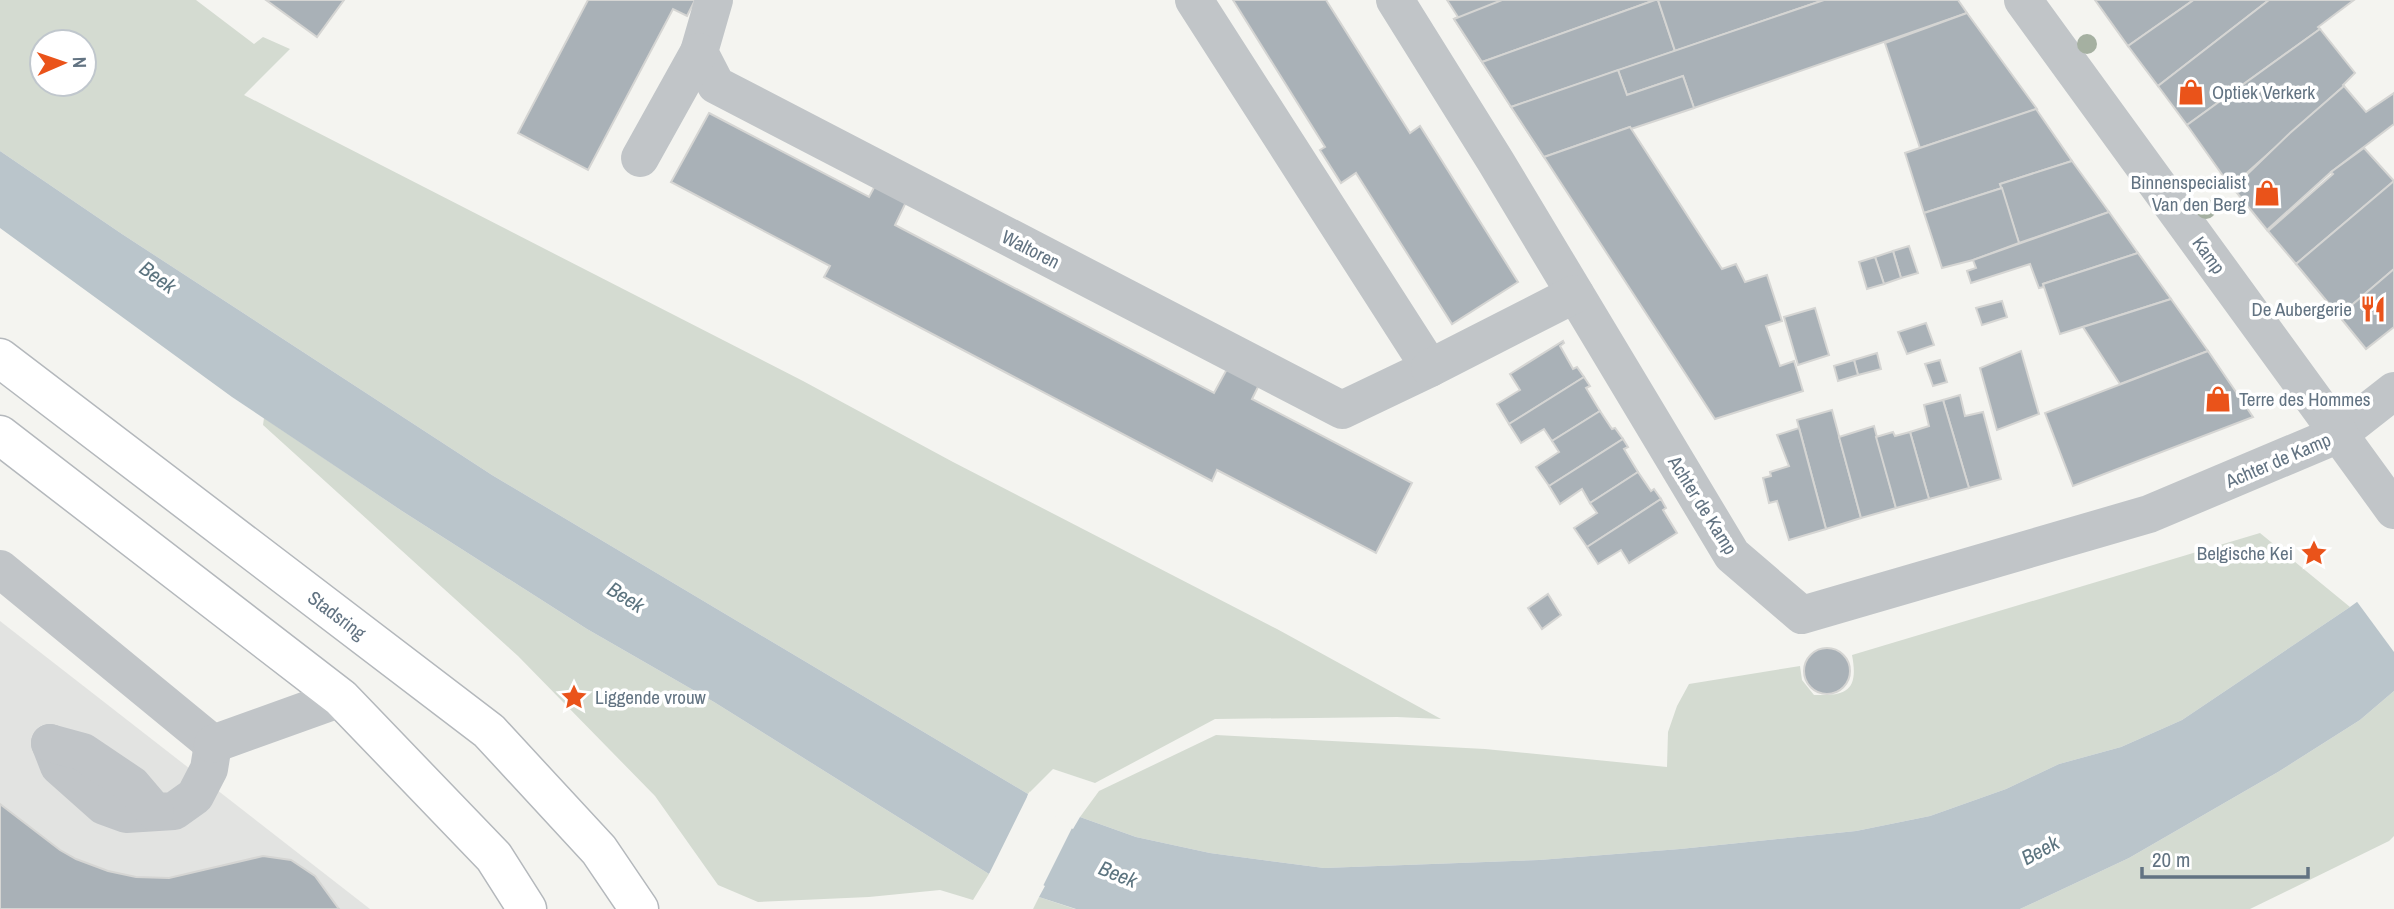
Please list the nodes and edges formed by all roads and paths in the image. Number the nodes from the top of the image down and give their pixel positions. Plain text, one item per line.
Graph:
1 (714, 0) edge
2 (1194, 0) edge
3 (1395, 0) edge
4 (2022, 0) edge
5 (699, 52) junction
6 (640, 158) dead end
7 (1575, 294) junction
8 (0, 358) edge
9 (1430, 368) junction
10 (2394, 391) edge
11 (2339, 434) junction
12 (0, 435) edge
13 (2394, 510) edge
14 (0, 569) edge
15 (341, 698) junction
16 (213, 744) junction
17 (155, 812) dead end
18 (527, 909) edge
19 (639, 909) edge

1 - 5 street
2 - 9 street
3 - 7 street, Achter de Kamp
4 - 11 street, Kamp
5 - 6 street
5 - 9 street, Waltoren
7 - 9 street, Waltoren
7 - 11 street, Achter de Kamp
8 - 19 main road, Stadsring
10 - 11 street
11 - 13 street, Kamp
12 - 15 main road
14 - 16 street
15 - 16 street
15 - 18 main road
16 - 17 street

